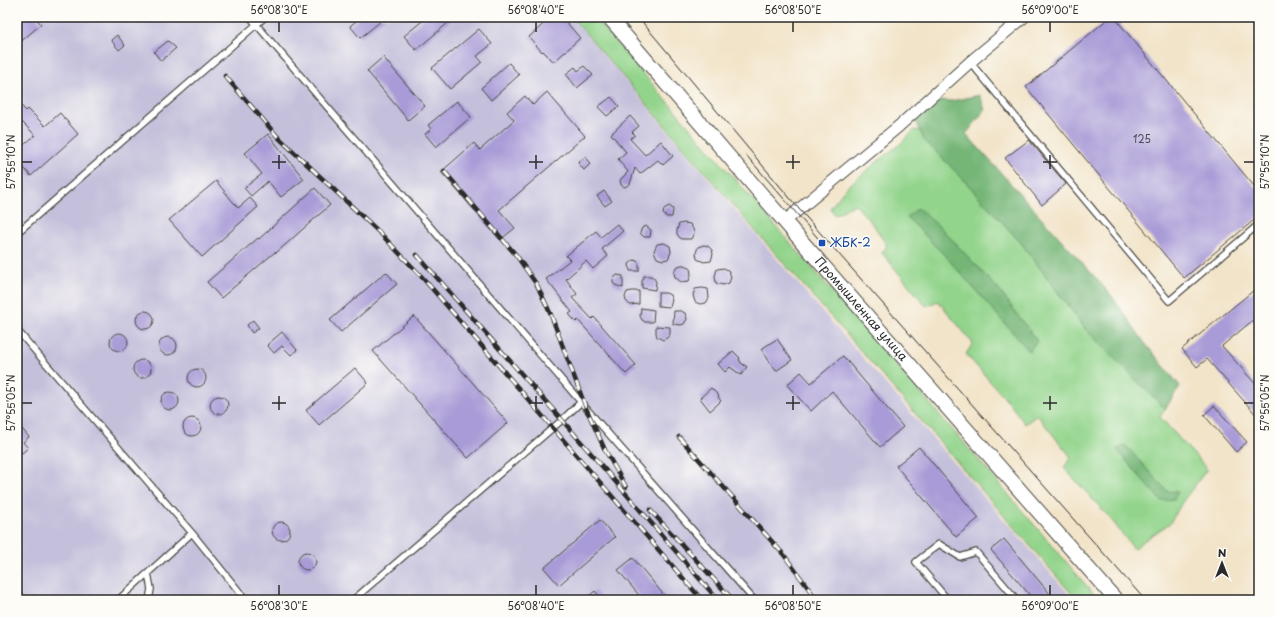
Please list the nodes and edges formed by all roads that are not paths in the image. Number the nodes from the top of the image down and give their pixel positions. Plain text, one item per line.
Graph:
1 (250, 17) edge
2 (265, 17) edge
3 (609, 17) edge
4 (1024, 17) edge
5 (257, 24) junction
6 (970, 62) junction
7 (785, 221) junction
8 (1259, 224) edge
9 (17, 233) edge
10 (17, 330) edge
11 (582, 402) junction
12 (192, 533) junction
13 (148, 573) junction
14 (118, 600) edge
15 (149, 600) edge
16 (246, 600) edge
17 (353, 600) edge
18 (754, 600) edge
19 (948, 600) edge
20 (1017, 600) edge
21 (1116, 600) edge

1 - 5 lane
2 - 5 lane
3 - 7 street, Промышленная улица
4 - 6 street
5 - 9 lane
5 - 11 lane
6 - 7 street
6 - 8 lane
7 - 21 street, Промышленная улица
10 - 12 lane
11 - 17 lane
11 - 18 lane
12 - 13 lane
12 - 16 lane
13 - 14 lane
13 - 15 lane
19 - 20 lane

